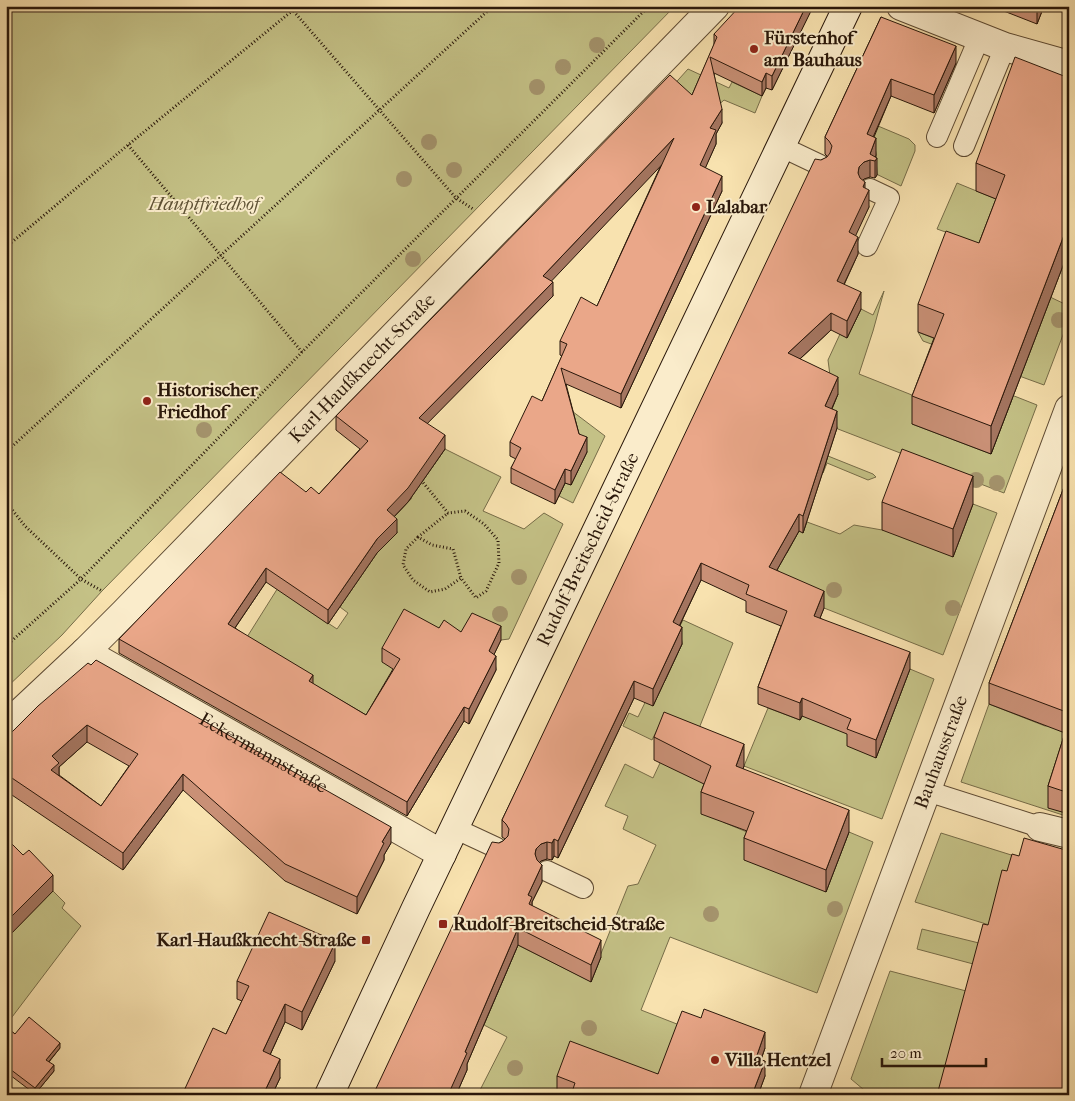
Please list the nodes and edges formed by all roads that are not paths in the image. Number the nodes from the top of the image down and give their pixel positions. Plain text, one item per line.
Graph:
1 (715, 6) edge
2 (848, 6) edge
3 (901, 6) edge
4 (980, 36) junction
5 (1005, 47) junction
6 (1069, 65) edge
7 (937, 137) dead end
8 (780, 146) junction
9 (964, 146) dead end
10 (820, 165) edge
11 (870, 189) edge
12 (867, 246) dead end
13 (1069, 409) edge
14 (85, 652) junction
15 (6, 726) edge
16 (927, 791) junction
17 (1040, 827) joint
18 (454, 828) junction
19 (1069, 834) edge
20 (497, 848) edge
21 (442, 854) junction
22 (547, 871) dead end
23 (583, 888) dead end
24 (329, 1095) edge
25 (813, 1095) edge

1 - 14 street, Karl-Haußknecht-Straße
2 - 8 street, Rudolf-Breitscheid-Straße
3 - 4 street
4 - 5 street
4 - 7 lane
5 - 6 street
5 - 9 lane
8 - 10 lane
8 - 18 street, Rudolf-Breitscheid-Straße
11 - 12 lane
13 - 16 street, Bauhausstraße
14 - 15 street, Karl-Haußknecht-Straße
14 - 21 street, Eckermannstraße
16 - 17 lane
16 - 25 street, Bauhausstraße
17 - 19 street
18 - 20 lane
18 - 21 street, Rudolf-Breitscheid-Straße
21 - 24 street, Rudolf-Breitscheid-Straße
22 - 23 lane

